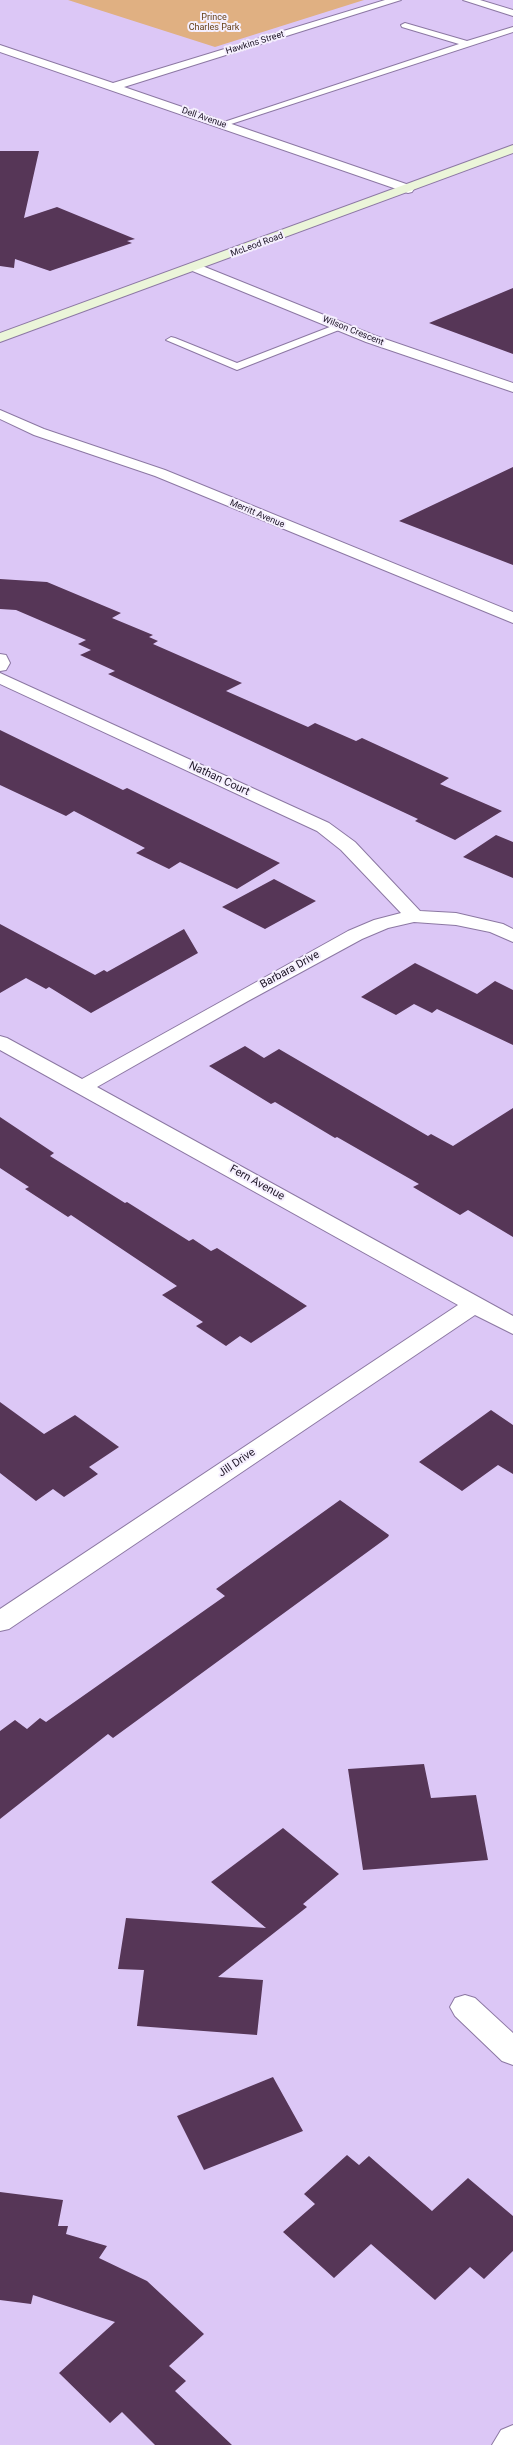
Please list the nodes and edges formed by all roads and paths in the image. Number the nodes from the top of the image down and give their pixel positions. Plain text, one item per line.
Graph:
1 (396, 0) edge
2 (468, 0) edge
3 (513, 13) edge
4 (405, 25) dead end
5 (513, 29) edge
6 (467, 44) junction
7 (0, 48) edge
8 (28, 58) junction
9 (7, 64) dead end
10 (115, 86) junction
11 (222, 124) junction
12 (513, 149) edge
13 (408, 189) junction
14 (195, 267) junction
15 (340, 326) junction
16 (0, 338) edge
17 (171, 340) dead end
18 (513, 388) edge
19 (0, 414) edge
20 (513, 618) edge
21 (0, 659) edge
22 (0, 666) edge
23 (0, 678) edge
24 (414, 916) junction
25 (513, 936) edge
26 (0, 1042) edge
27 (82, 1087) junction
28 (475, 1304) junction
29 (513, 1326) edge
30 (2, 1617) edge
31 (465, 2007) dead end
32 (513, 2052) edge
33 (513, 2441) edge
34 (509, 2445) edge

1 - 10 street, Hawkins Street
2 - 3 street
4 - 6 lane
5 - 6 lane
6 - 11 lane
7 - 8 street, Dell Avenue
8 - 9 street
8 - 10 street, Dell Avenue
10 - 11 street, Dell Avenue
11 - 13 street, Dell Avenue
12 - 13 main road, McLeod Road
13 - 14 main road, McLeod Road
14 - 15 street, Wilson Crescent
14 - 16 main road, McLeod Road
15 - 17 lane
15 - 18 street, Wilson Crescent
19 - 20 street, Merritt Avenue
21 - 22 street
23 - 24 street, Nathan Court
24 - 25 street, Barbara Drive
24 - 27 street, Barbara Drive
26 - 27 street, Fern Avenue
27 - 28 street, Fern Avenue
28 - 29 street, Fern Avenue
28 - 30 street, Jill Drive
31 - 32 street
33 - 34 street

